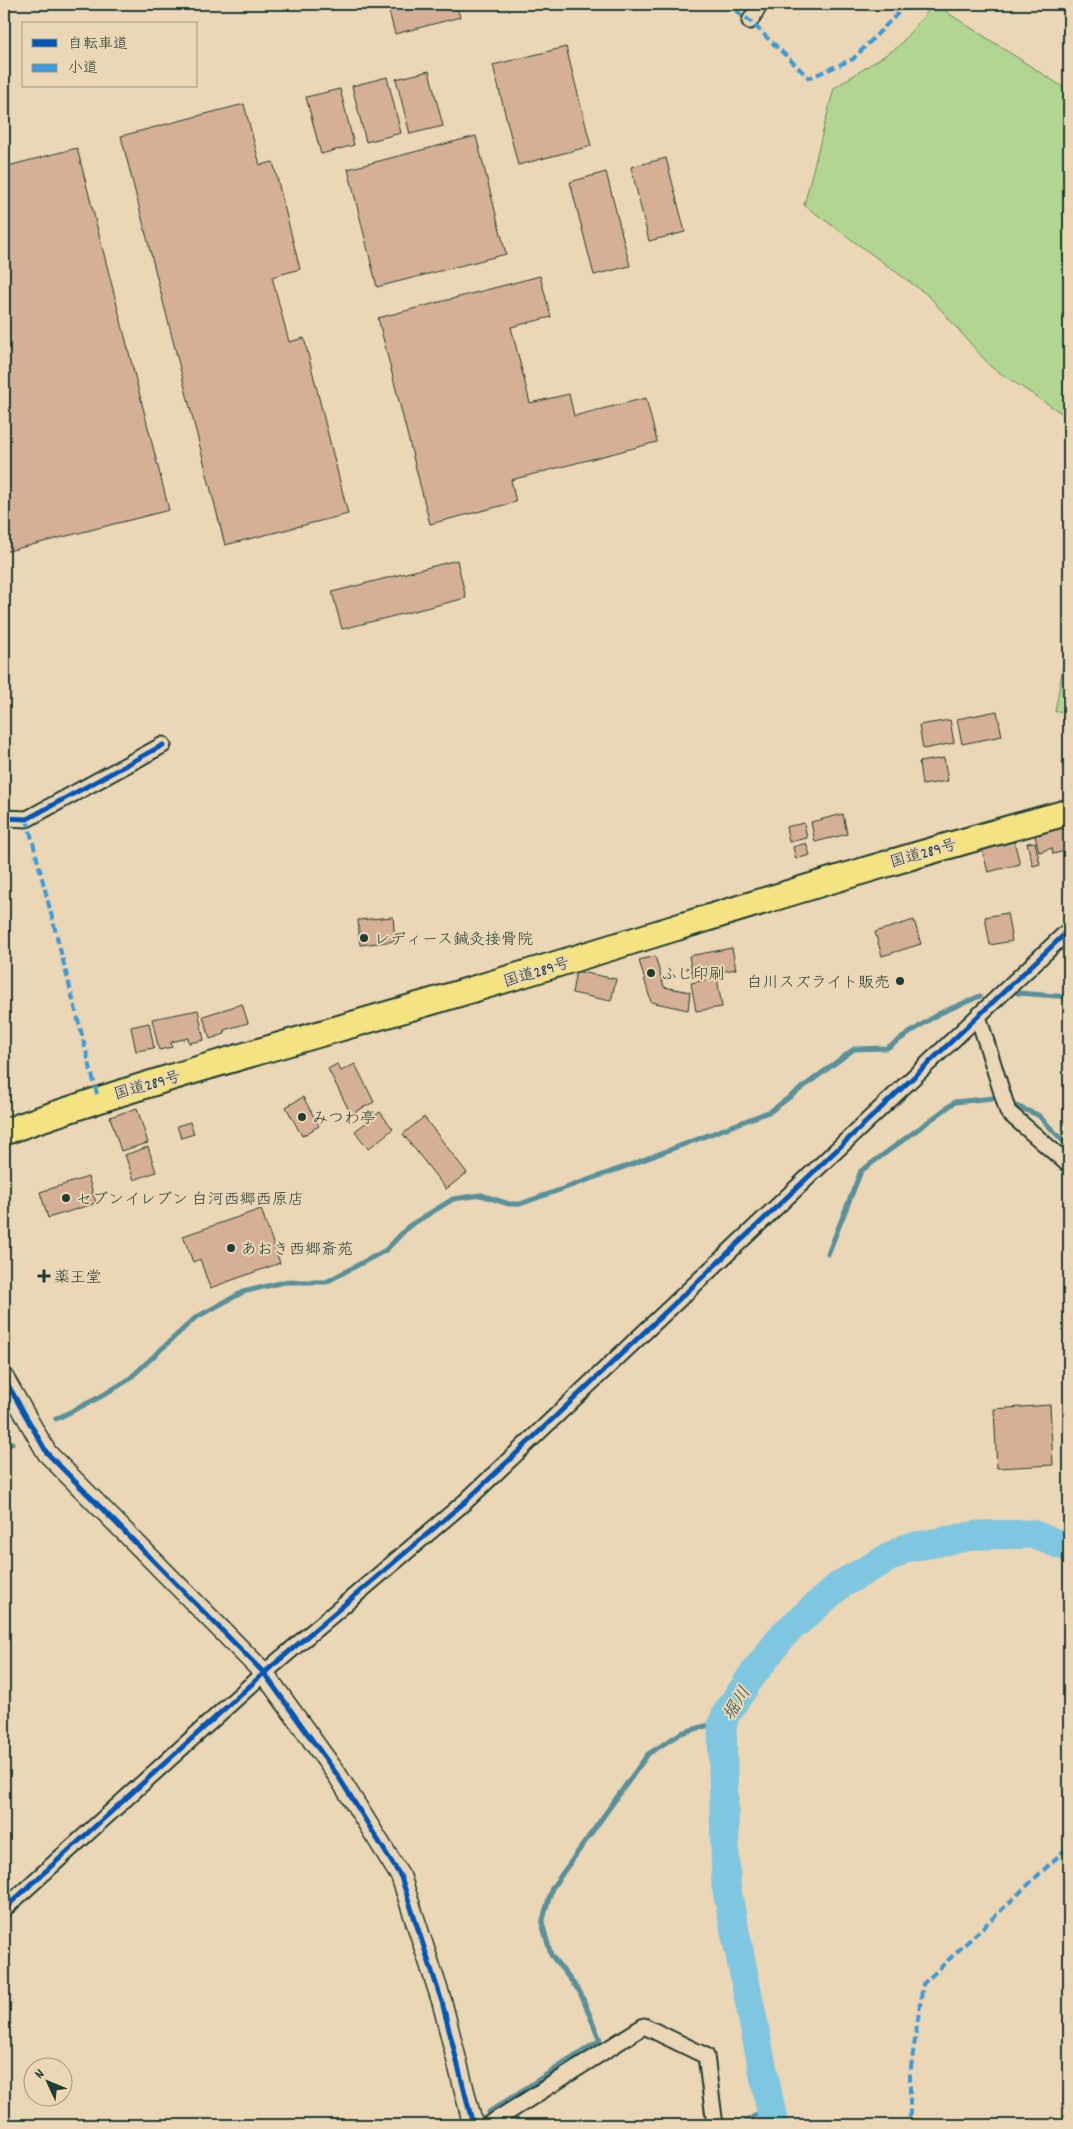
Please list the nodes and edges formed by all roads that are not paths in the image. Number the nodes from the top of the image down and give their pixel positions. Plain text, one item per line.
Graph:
1 (760, 4) edge
2 (750, 22) dead end
3 (163, 745) dead end
4 (1069, 812) edge
5 (4, 818) edge
6 (1069, 930) edge
7 (978, 1016) junction
8 (4, 1132) edge
9 (1069, 1165) edge
10 (4, 1378) edge
11 (264, 1674) junction
12 (4, 1909) edge
13 (473, 2125) edge
14 (488, 2125) edge
15 (715, 2125) edge

1 - 2 street
3 - 5 street
4 - 8 highway, 国道289号
6 - 7 street
7 - 9 street
7 - 11 street
10 - 11 street
11 - 12 street
11 - 13 street
14 - 15 street

